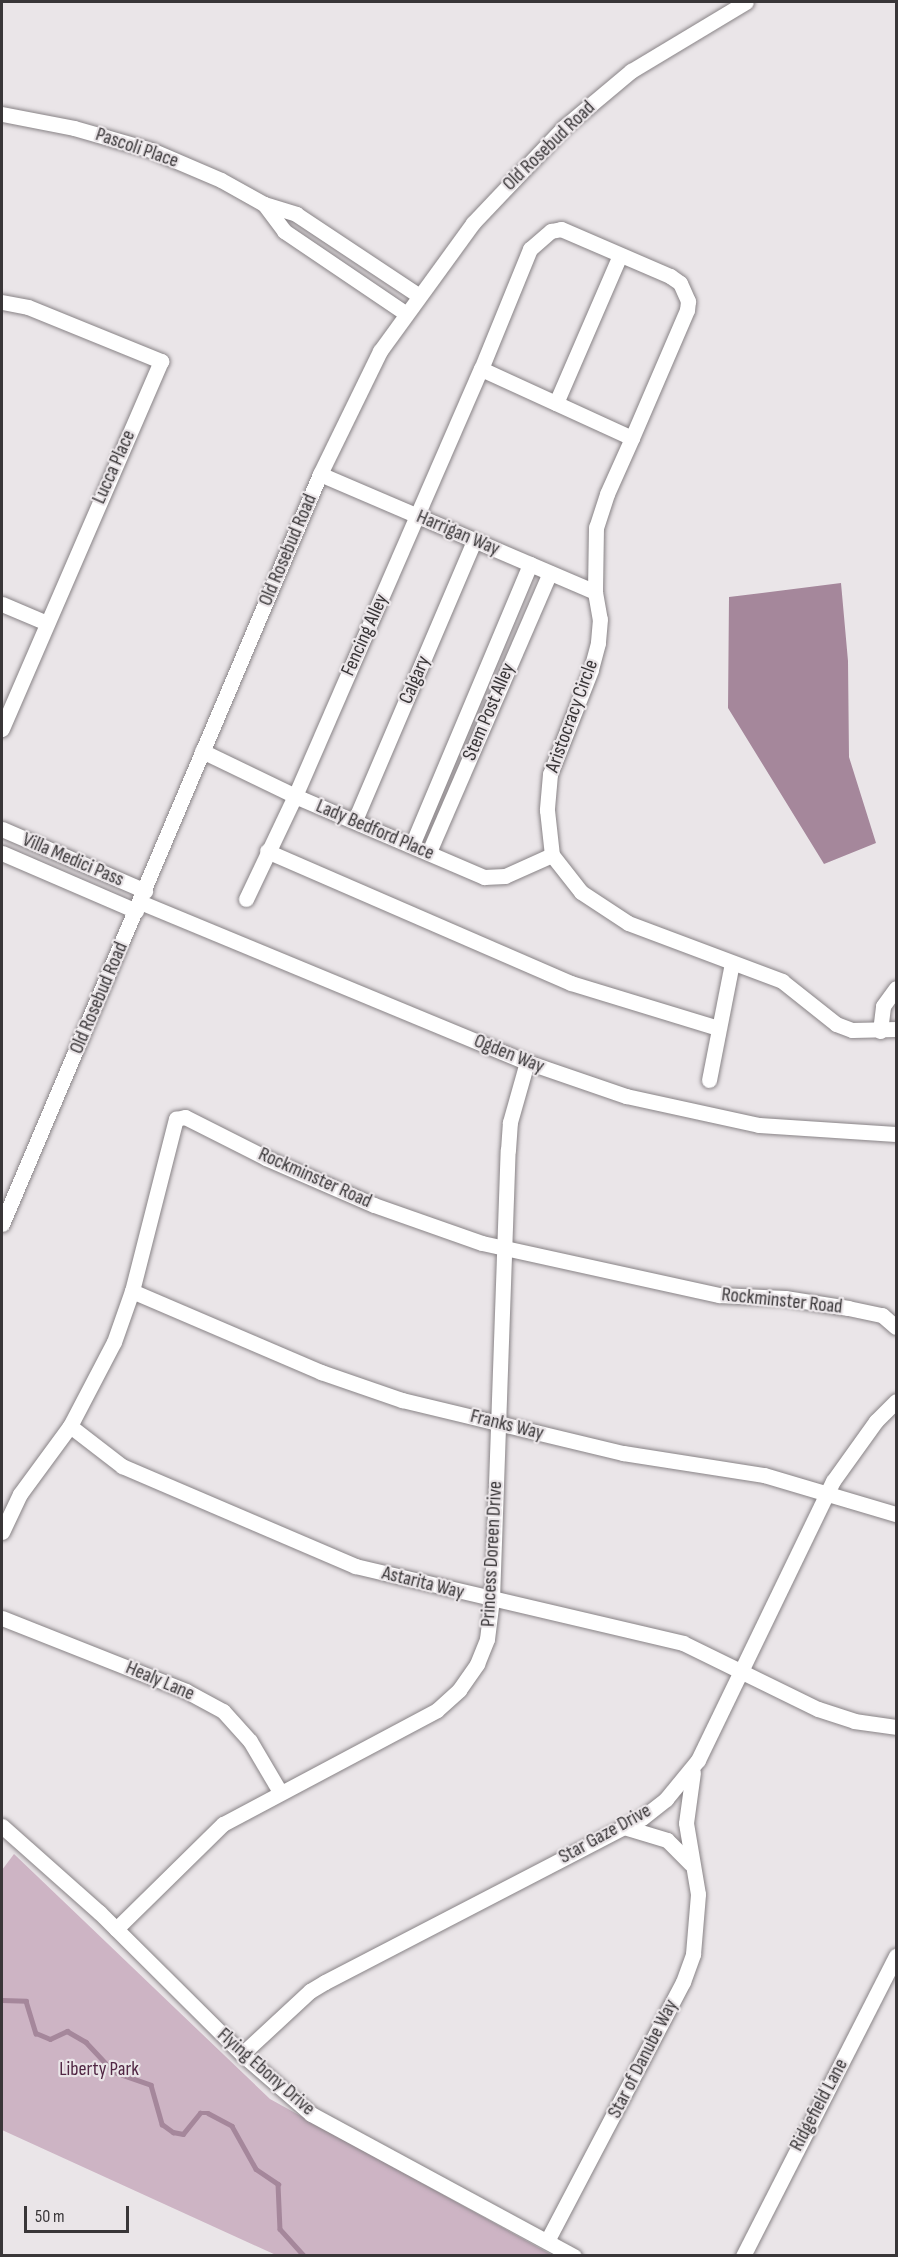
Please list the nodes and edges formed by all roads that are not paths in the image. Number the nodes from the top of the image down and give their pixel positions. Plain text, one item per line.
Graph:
1 (746, 2) edge
2 (2, 114) edge
3 (264, 204) junction
4 (620, 255) junction
5 (418, 295) junction
6 (2, 302) edge
7 (405, 313) junction
8 (481, 369) junction
9 (556, 403) junction
10 (632, 438) junction
11 (320, 474) junction
12 (417, 516) junction
13 (474, 540) junction
14 (530, 564) junction
15 (550, 573) junction
16 (595, 592) junction
17 (2, 604) edge
18 (46, 623) junction
19 (2, 729) edge
20 (202, 751) junction
21 (295, 796) junction
22 (355, 820) junction
23 (2, 829) edge
24 (412, 845) junction
25 (267, 851) junction
26 (429, 852) junction
27 (2, 853) edge
28 (552, 855) junction
29 (246, 899) dead end
30 (140, 901) junction
31 (732, 963) junction
32 (897, 988) edge
33 (718, 1028) junction
34 (897, 1029) edge
35 (880, 1031) junction
36 (527, 1062) junction
37 (709, 1080) dead end
38 (897, 1134) edge
39 (2, 1224) edge
40 (505, 1248) junction
41 (132, 1291) junction
42 (897, 1327) edge
43 (897, 1401) edge
44 (498, 1424) junction
45 (70, 1426) junction
46 (827, 1495) junction
47 (897, 1514) edge
48 (2, 1532) edge
49 (492, 1599) junction
50 (2, 1618) edge
51 (741, 1671) junction
52 (897, 1727) edge
53 (694, 1767) junction
54 (280, 1792) junction
55 (2, 1826) edge
56 (624, 1827) junction
57 (692, 1865) junction
58 (116, 1929) junction
59 (897, 1956) edge
60 (242, 2054) junction
61 (547, 2241) junction
62 (574, 2256) edge
63 (743, 2256) edge

1 - 5 street, Old Rosebud Road
2 - 3 street, Pascoli Place
3 - 5 street, Pascoli Place
3 - 7 street, Pascoli Place
4 - 8 street, Aristocracy Circle
4 - 9 street
4 - 10 street, Aristocracy Circle
5 - 7 street, Old Rosebud Road
6 - 18 street, Lucca Place
7 - 11 street, Old Rosebud Road
8 - 9 street
8 - 12 street, Fencing Alley
9 - 10 street
10 - 16 street, Aristocracy Circle
11 - 12 street, Harrigan Way
11 - 20 street, Old Rosebud Road
12 - 13 street, Harrigan Way
12 - 21 street, Fencing Alley
13 - 14 street, Harrigan Way
13 - 22 street, Calgary
14 - 15 street, Harrigan Way
14 - 24 street, Stem Post Alley
15 - 16 street, Harrigan Way
15 - 26 street, Stem Post Alley
16 - 28 street, Aristocracy Circle
17 - 18 street
18 - 19 street, Lucca Place
20 - 21 street, Lady Bedford Place
20 - 30 street, Old Rosebud Road
21 - 22 street, Lady Bedford Place
21 - 25 street, Fencing Alley
22 - 24 street, Lady Bedford Place
23 - 30 street, Villa Medici Pass
24 - 26 street, Lady Bedford Place
25 - 29 street, Fencing Alley
25 - 33 street
26 - 28 street, Lady Bedford Place
27 - 30 street, Villa Medici Pass
28 - 31 street
30 - 36 street, Ogden Way
30 - 39 street, Old Rosebud Road
31 - 33 street
31 - 35 street
32 - 35 street
33 - 37 street
34 - 35 street
36 - 38 street, Ogden Way
36 - 40 street, Princess Doreen Drive
40 - 41 street, Rockminster Road
40 - 42 street, Rockminster Road
40 - 44 street, Princess Doreen Drive
41 - 44 street, Franks Way
41 - 45 street, Rockminster Road
43 - 46 street, Star Gaze Drive
44 - 46 street, Franks Way
44 - 49 street, Princess Doreen Drive
45 - 48 street, Rockminster Road
45 - 49 street, Astarita Way
46 - 47 street, Franks Way
46 - 51 street, Star Gaze Drive
49 - 51 street, Astarita Way
49 - 54 street, Princess Doreen Drive
50 - 54 street, Healy Lane
51 - 52 street, Astarita Way
51 - 53 street, Star Gaze Drive
53 - 56 street, Star Gaze Drive
53 - 57 street, Star of Danube Way
54 - 58 street, Princess Doreen Drive
55 - 58 street, Flying Ebony Drive
56 - 57 street
56 - 60 street, Star Gaze Drive
57 - 61 street, Star of Danube Way
58 - 60 street, Flying Ebony Drive
59 - 63 street, Ridgefield Lane
60 - 61 street, Flying Ebony Drive
61 - 62 street, Flying Ebony Drive

